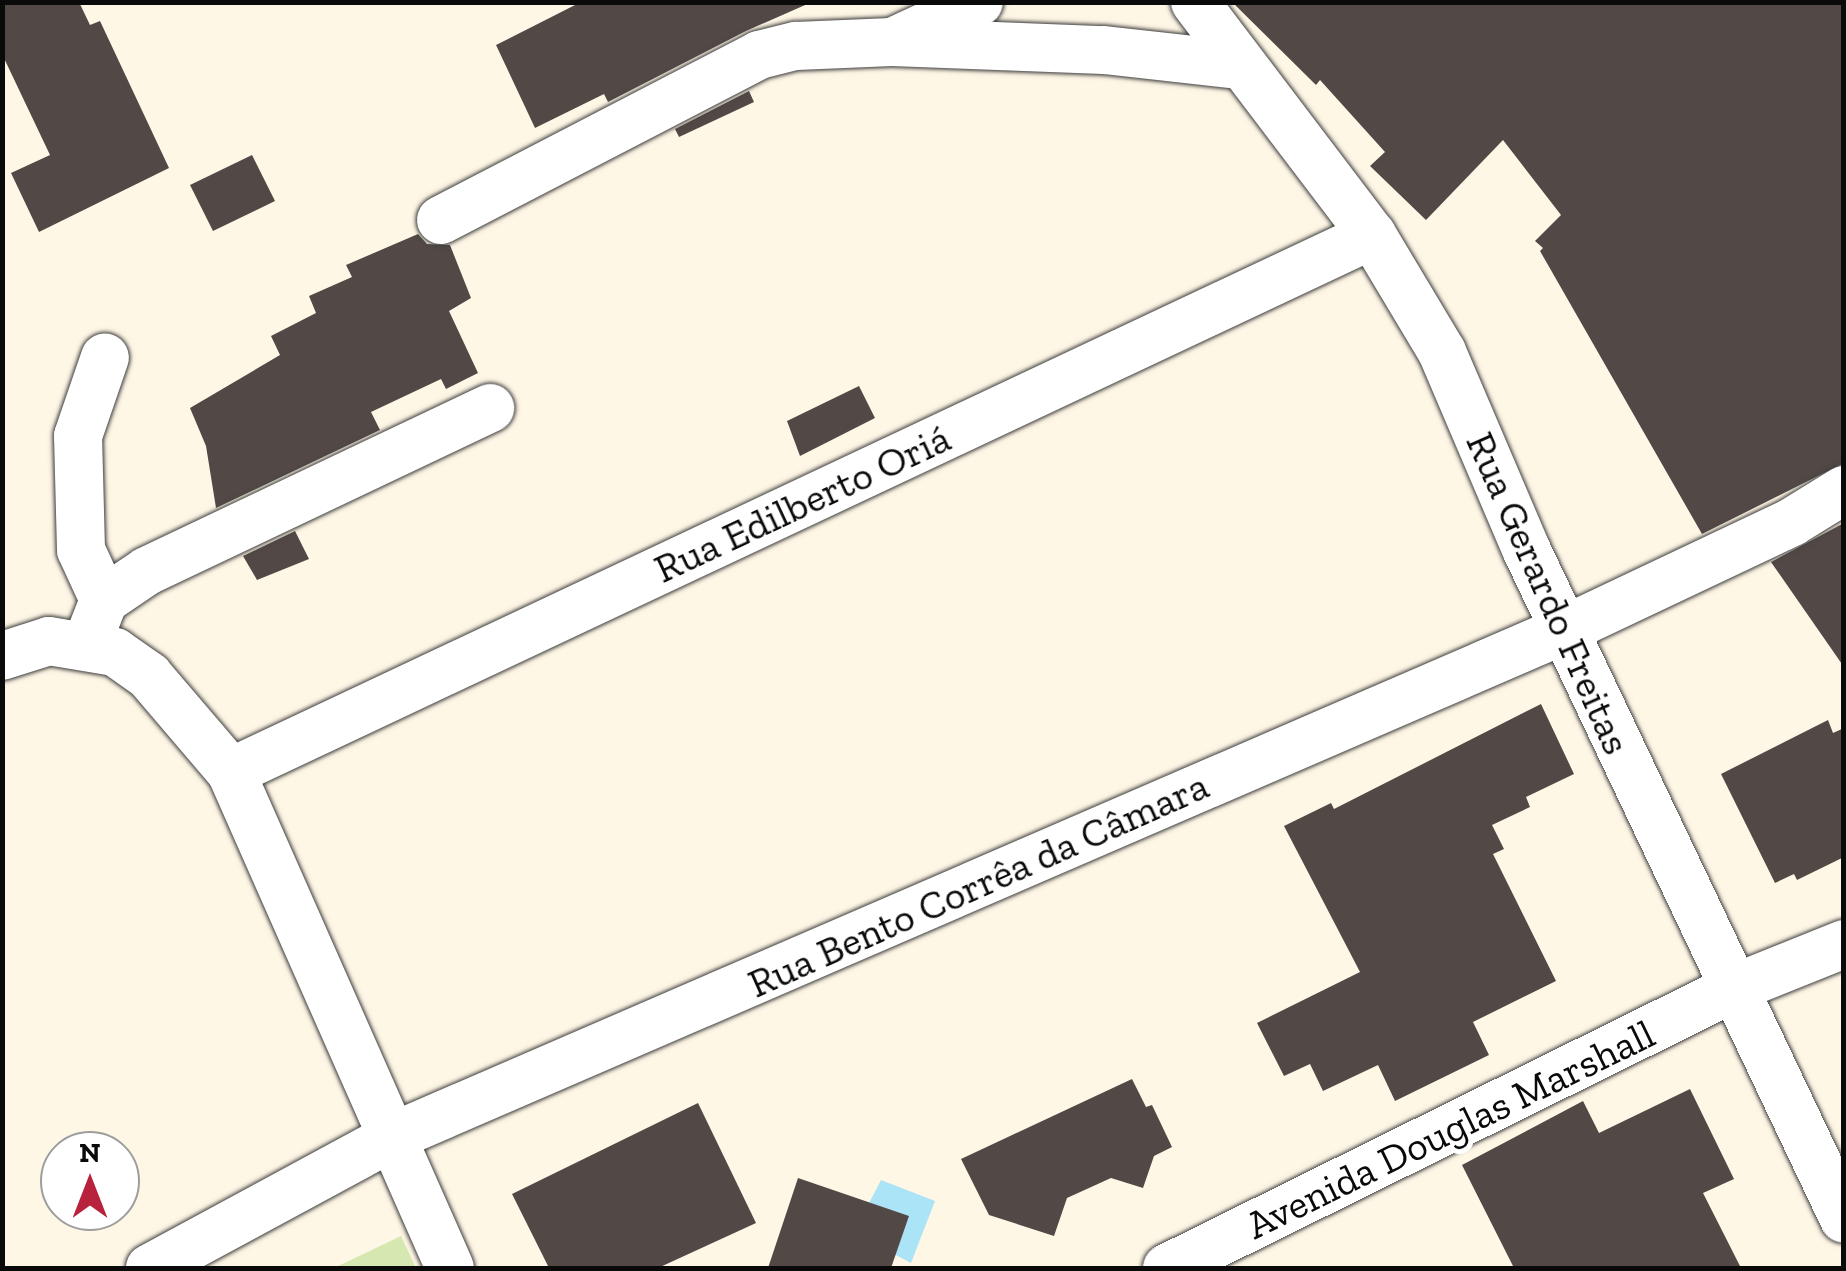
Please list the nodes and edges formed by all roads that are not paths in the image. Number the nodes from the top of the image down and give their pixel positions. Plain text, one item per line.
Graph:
1 (979, 2) edge
2 (1195, 2) edge
3 (892, 42) junction
4 (1240, 65) junction
5 (441, 220) dead end
6 (1372, 234) junction
7 (105, 357) dead end
8 (490, 408) dead end
9 (1844, 490) edge
10 (104, 600) junction
11 (1564, 630) junction
12 (86, 646) junction
13 (2, 656) edge
14 (231, 772) junction
15 (1844, 944) edge
16 (1732, 989) junction
17 (392, 1137) junction
18 (1844, 1218) edge
19 (150, 1268) edge
20 (450, 1268) edge
21 (1168, 1268) edge

1 - 3 street
2 - 4 street, Rua Gerardo Freitas
3 - 4 street
3 - 5 street
4 - 6 street, Rua Gerardo Freitas
6 - 11 street, Rua Gerardo Freitas
6 - 14 street, Rua Edilberto Oriá
7 - 10 street
8 - 10 street
9 - 11 street, Rua Bento Corrêa da Câmara
10 - 12 street
11 - 16 street, Rua Gerardo Freitas
11 - 17 street, Rua Bento Corrêa da Câmara
12 - 13 street
12 - 14 street
14 - 17 street
15 - 16 street, Avenida Douglas Marshall
16 - 18 street, Rua Gerardo Freitas
16 - 21 street, Avenida Douglas Marshall
17 - 19 street, Rua Bento Corrêa da Câmara
17 - 20 street

